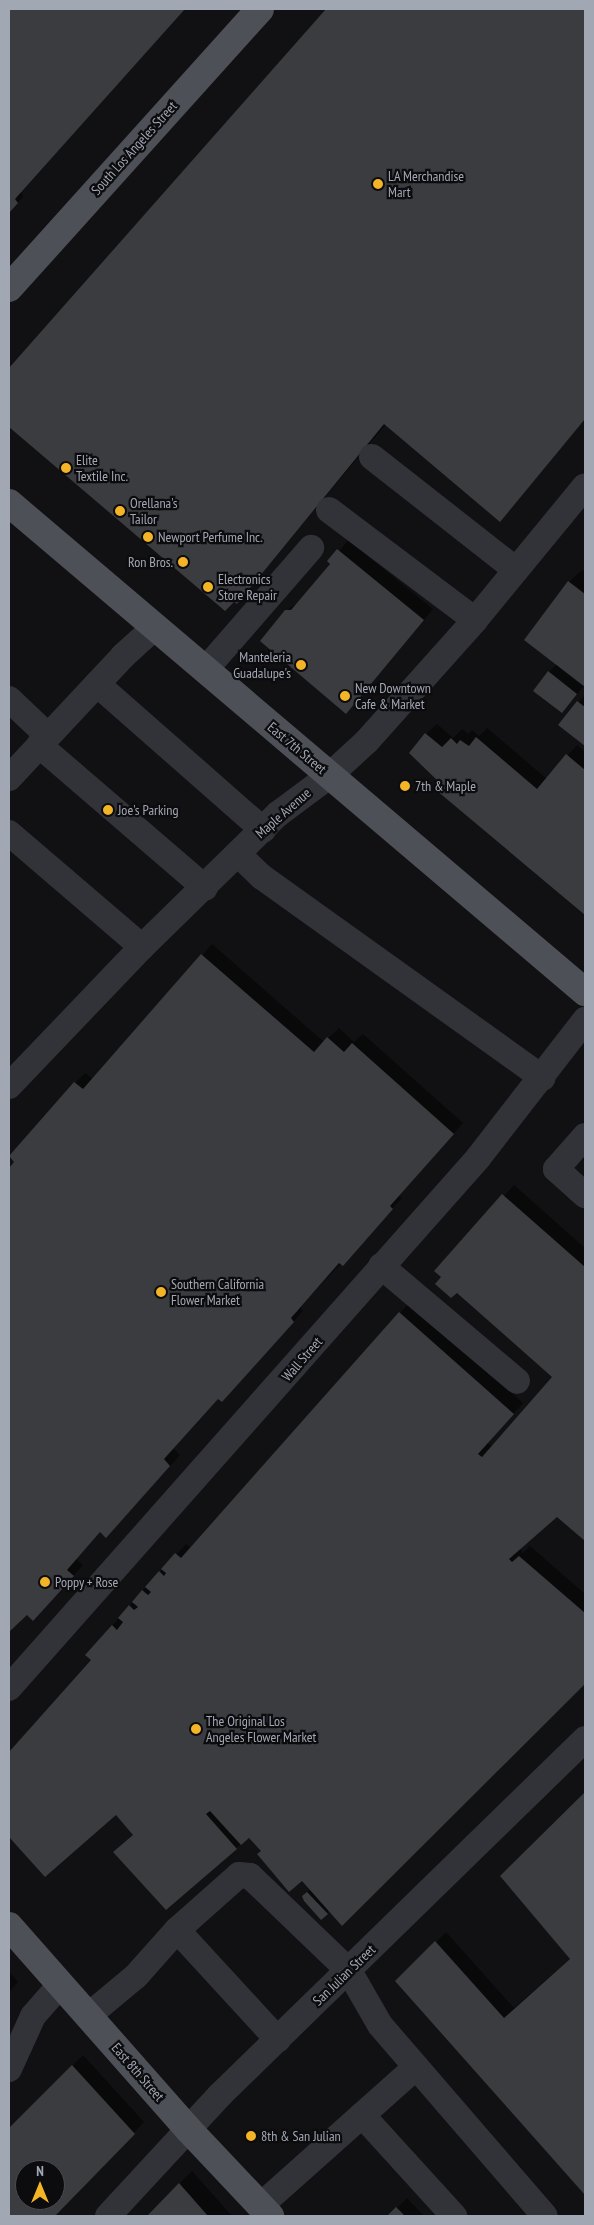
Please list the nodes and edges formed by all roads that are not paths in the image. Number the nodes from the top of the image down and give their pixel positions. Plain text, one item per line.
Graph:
1 (260, 9) edge
2 (9, 288) edge
3 (372, 457) dead end
4 (585, 486) edge
5 (9, 503) edge
6 (329, 510) dead end
7 (312, 548) dead end
8 (516, 570) junction
9 (475, 620) junction
10 (156, 628) junction
11 (205, 670) junction
12 (97, 684) junction
13 (9, 699) edge
14 (44, 740) junction
15 (329, 776) junction
16 (9, 778) edge
17 (263, 830) junction
18 (9, 833) edge
19 (239, 855) junction
20 (205, 888) junction
21 (142, 947) junction
22 (585, 992) edge
23 (585, 1020) edge
24 (543, 1078) junction
25 (9, 1086) edge
26 (585, 1136) edge
27 (585, 1195) edge
28 (381, 1266) junction
29 (517, 1381) dead end
30 (9, 1688) edge
31 (585, 1739) edge
32 (9, 1926) edge
33 (177, 1930) junction
34 (349, 1971) junction
35 (60, 1985) junction
36 (88, 2016) junction
37 (278, 2040) junction
38 (416, 2067) junction
39 (9, 2069) edge
40 (362, 2115) junction
41 (188, 2129) junction
42 (265, 2211) edge
43 (108, 2216) edge
44 (454, 2216) edge
45 (545, 2216) edge

1 - 2 main road, South Los Angeles Street
3 - 8 street
4 - 8 street, Maple Avenue
5 - 10 main road, East 7th Street
6 - 9 street
7 - 11 street
8 - 9 street, Maple Avenue
9 - 15 street, Maple Avenue
10 - 11 main road, East 7th Street
10 - 12 street
11 - 15 main road, East 7th Street
12 - 14 street
12 - 17 street
13 - 14 street
14 - 16 street
14 - 20 street
15 - 17 street, Maple Avenue
15 - 22 main road, East 7th Street
17 - 19 street, Maple Avenue
18 - 21 street
19 - 20 street, Maple Avenue
19 - 24 street
20 - 21 street, Maple Avenue
21 - 25 street, Maple Avenue
23 - 24 street, Wall Street
24 - 28 street, Wall Street
26 - 27 street
28 - 29 street
28 - 30 street, Wall Street
31 - 34 street, San Julian Street
32 - 35 main road, East 8th Street
33 - 34 street
33 - 36 street
33 - 37 street
34 - 37 street, San Julian Street
34 - 38 street
35 - 36 main road, East 8th Street
35 - 39 street
36 - 41 main road, East 8th Street
37 - 41 street, San Julian Street
38 - 40 street
38 - 45 street
40 - 42 street
40 - 44 street
41 - 42 main road, East 8th Street
41 - 43 street, San Julian Street

